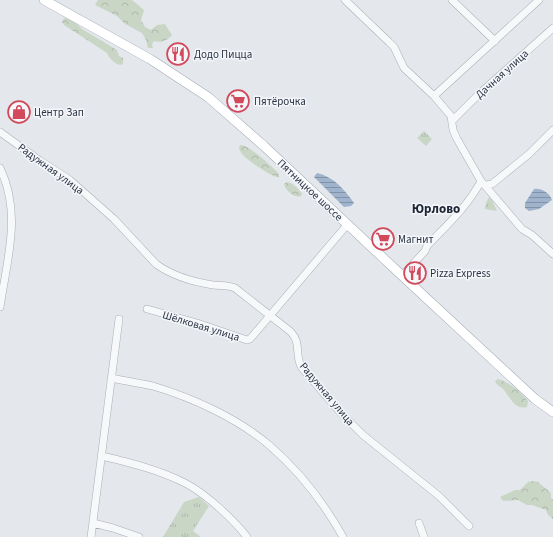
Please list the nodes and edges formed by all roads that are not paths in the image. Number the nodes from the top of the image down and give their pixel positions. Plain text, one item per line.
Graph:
1 (44, 0) edge
2 (345, 0) edge
3 (452, 0) edge
4 (539, 0) edge
5 (553, 28) edge
6 (495, 41) junction
7 (434, 96) junction
8 (452, 121) junction
9 (553, 130) edge
10 (0, 132) edge
11 (0, 168) edge
12 (484, 183) junction
13 (347, 225) junction
14 (553, 254) edge
15 (402, 276) junction
16 (0, 307) edge
17 (147, 309) dead end
18 (270, 316) junction
19 (119, 319) dead end
20 (111, 378) junction
21 (553, 412) edge
22 (102, 456) junction
23 (93, 523) junction
24 (419, 523) dead end
25 (470, 526) dead end
26 (91, 537) edge
27 (139, 537) edge
28 (247, 537) edge
29 (343, 537) edge
30 (424, 537) edge

1 - 13 main road, Пятницкое шоссе
2 - 7 street
3 - 6 street
4 - 6 street
5 - 8 street, Дачная улица
6 - 7 street
7 - 8 street
8 - 12 street
9 - 12 street
10 - 18 street, Радужная улица
11 - 16 street
12 - 14 street
12 - 15 street
13 - 15 main road, Пятницкое шоссе
13 - 18 street
15 - 21 main road, Пятницкое шоссе
17 - 18 street, Шёлковая улица
18 - 25 street, Радужная улица
19 - 20 street
20 - 22 street
20 - 29 street
22 - 23 street
22 - 28 street
23 - 26 street
23 - 27 street
24 - 30 street

